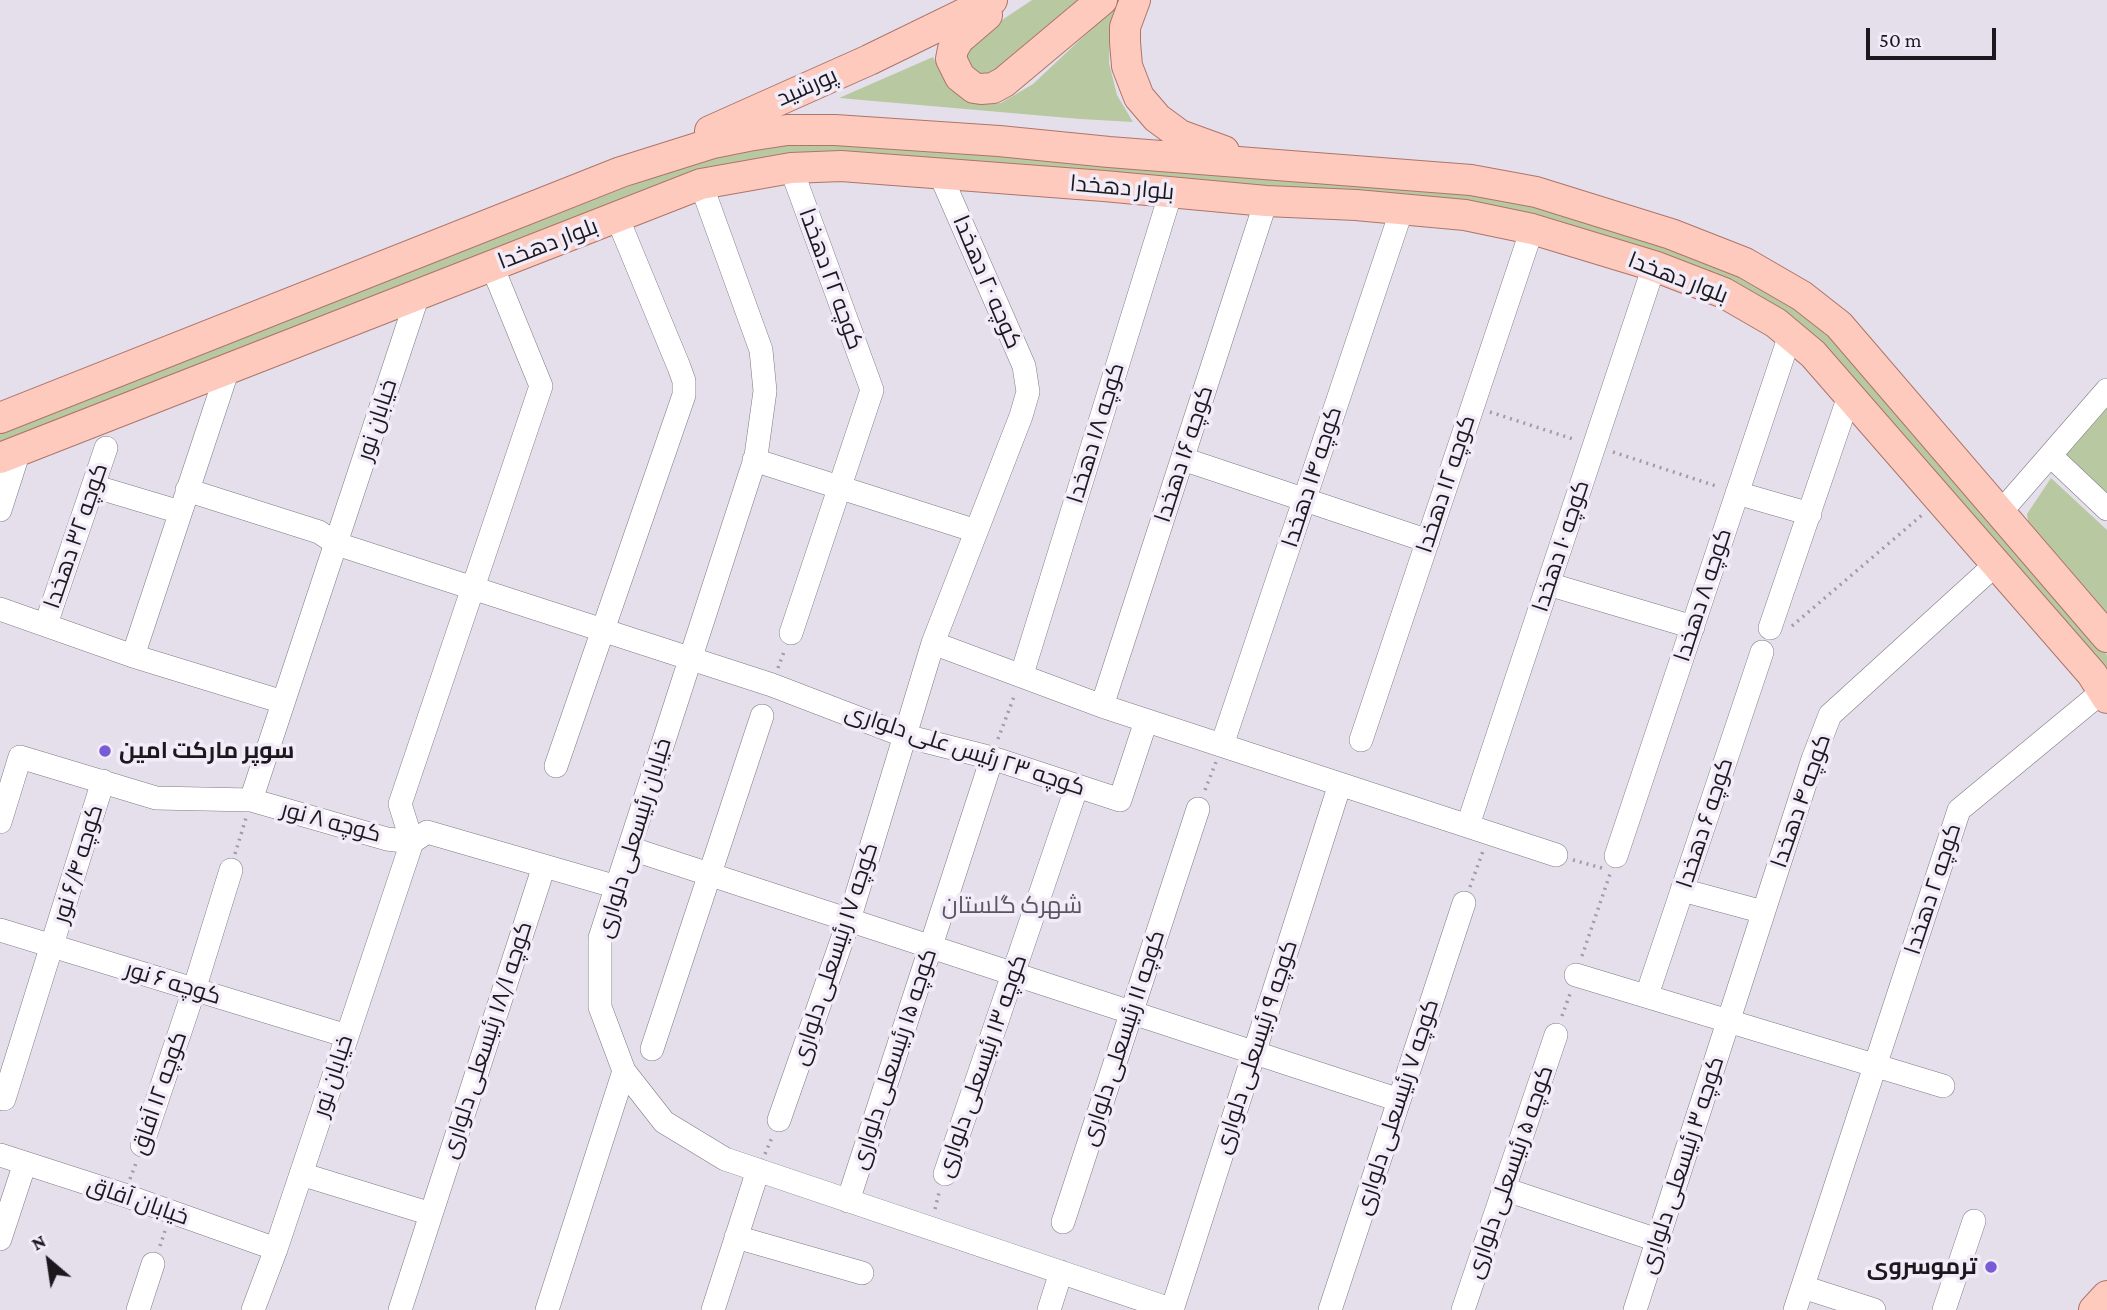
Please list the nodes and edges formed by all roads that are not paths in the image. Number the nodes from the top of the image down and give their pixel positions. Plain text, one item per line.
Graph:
1 (992, 0) edge
2 (1007, 0) edge
3 (1102, 0) edge
4 (1135, 0) edge
5 (1282, 166) junction
6 (791, 168) junction
7 (621, 172) junction
8 (940, 174) junction
9 (701, 184) junction
10 (1171, 192) junction
11 (1266, 201) junction
12 (1402, 209) junction
13 (617, 217) junction
14 (1532, 229) junction
15 (492, 266) junction
16 (1654, 266) junction
17 (418, 295) junction
18 (1790, 335) junction
19 (228, 369) junction
20 (2107, 390) edge
21 (1028, 392) joint
22 (1849, 396) junction
23 (0, 418) edge
24 (106, 448) dead end
25 (9, 454) edge
26 (2051, 456) junction
27 (1183, 459) junction
28 (754, 460) junction
29 (93, 486) junction
30 (840, 486) junction
31 (187, 490) junction
32 (1737, 493) junction
33 (1304, 500) junction
34 (2107, 509) edge
35 (0, 510) edge
36 (180, 512) junction
37 (2000, 513) junction
38 (1810, 514) junction
39 (976, 531) junction
40 (1428, 541) junction
41 (337, 544) junction
42 (1996, 564) junction
43 (1548, 584) junction
44 (472, 589) junction
45 (0, 609) edge
46 (46, 624) junction
47 (1693, 627) junction
48 (1770, 628) dead end
49 (603, 631) junction
50 (791, 633) road end
51 (2107, 638) edge
52 (933, 643) junction
53 (1762, 652) road end
54 (133, 656) junction
55 (690, 658) junction
56 (1021, 674) junction
57 (2105, 695) edge
58 (283, 702) junction
59 (1102, 706) junction
60 (762, 716) dead end
61 (1146, 721) junction
62 (905, 736) junction
63 (1361, 740) dead end
64 (1222, 745) junction
65 (992, 758) junction
66 (556, 766) dead end
67 (103, 781) junction
68 (1340, 784) junction
69 (1077, 786) junction
70 (251, 800) junction
71 (1198, 809) road end
72 (0, 822) edge
73 (1468, 825) junction
74 (412, 842) junction
75 (629, 848) junction
76 (1556, 855) road end
77 (1616, 856) dead end
78 (544, 866) junction
79 (231, 870) road end
80 (710, 875) junction
81 (617, 887) junction
82 (1682, 890) junction
83 (1464, 903) road end
84 (1756, 910) dead end
85 (849, 920) junction
86 (0, 930) edge
87 (53, 946) junction
88 (930, 947) junction
89 (1013, 974) junction
90 (1576, 975) road end
91 (194, 990) junction
92 (1647, 995) junction
93 (1131, 1012) junction
94 (1728, 1020) junction
95 (1556, 1035) road end
96 (347, 1036) junction
97 (652, 1049) dead end
98 (1254, 1053) junction
99 (1875, 1065) junction
100 (624, 1071) junction
101 (1943, 1086) dead end
102 (4, 1099) dead end
103 (1399, 1100) junction
104 (779, 1120) road end
105 (142, 1145) road end
106 (0, 1155) edge
107 (25, 1163) junction
108 (758, 1170) junction
109 (301, 1174) junction
110 (945, 1174) road end
111 (1504, 1189) junction
112 (848, 1200) junction
113 (431, 1214) junction
114 (1974, 1221) dead end
115 (1063, 1222) dead end
116 (736, 1237) junction
117 (0, 1239) edge
118 (1657, 1240) junction
119 (276, 1249) junction
120 (153, 1264) road end
121 (1061, 1272) junction
122 (862, 1273) dead end
123 (1803, 1287) junction
124 (2107, 1296) edge
125 (138, 1310) edge
126 (253, 1310) edge
127 (400, 1310) edge
128 (547, 1310) edge
129 (713, 1310) edge
130 (1049, 1310) edge
131 (1172, 1310) edge
132 (1330, 1310) edge
133 (1463, 1310) edge
134 (1634, 1310) edge
135 (1795, 1310) edge
136 (1874, 1310) edge
137 (1944, 1310) edge
138 (2094, 1310) edge

1 - 7 main road, پورشید
2 - 3 main road
4 - 5 main road
5 - 7 main road, بلوار دهخدا
5 - 37 main road, بلوار دهخدا
6 - 8 main road, بلوار دهخدا
6 - 9 main road, بلوار دهخدا
6 - 30 street, کوچه ۲۲ دهخدا
7 - 23 main road, بلوار دهخدا
8 - 10 main road, بلوار دهخدا
8 - 21 street, کوچه ۲۰ دهخدا
9 - 13 main road, بلوار دهخدا
9 - 28 street, خیابان رئیسعلی دلواری
10 - 11 main road, بلوار دهخدا
10 - 56 street, کوچه ۱۸ دهخدا
11 - 12 main road, بلوار دهخدا
11 - 27 street, کوچه ۱۶ دهخدا
12 - 14 main road, بلوار دهخدا
12 - 33 street, کوچه ۱۴ دهخدا
13 - 15 main road, بلوار دهخدا
13 - 49 street
14 - 16 main road, بلوار دهخدا
14 - 40 street, کوچه ۱۲ دهخدا
15 - 17 main road, بلوار دهخدا
15 - 44 street
16 - 18 main road, بلوار دهخدا
16 - 43 street, کوچه ۱۰ دهخدا
17 - 19 main road, بلوار دهخدا
17 - 41 street, خیابان نور
18 - 22 main road, بلوار دهخدا
18 - 32 street, کوچه ۸ دهخدا
19 - 25 main road, بلوار دهخدا
19 - 31 street
20 - 26 street
21 - 39 street, کوچه ۱۷ رئیسعلی دلواری
22 - 38 street
22 - 42 main road, بلوار دهخدا
24 - 29 street, کوچه ۳۲ دهخدا
25 - 35 street
26 - 34 street
26 - 37 street
27 - 33 street
27 - 59 street, کوچه ۱۶ دهخدا
28 - 30 street
28 - 55 street, خیابان رئیسعلی دلواری
29 - 36 street
29 - 46 street, کوچه ۳۲ دهخدا
30 - 39 street
30 - 50 street
31 - 36 street
31 - 41 street, کوچه ۲۳ رئیس علی دلواری
32 - 38 street
32 - 47 street, کوچه ۸ دهخدا
33 - 40 street
33 - 64 street, کوچه ۱۴ دهخدا
36 - 54 street
37 - 51 main road, بلوار دهخدا
38 - 48 street
39 - 52 street, کوچه ۱۷ رئیسعلی دلواری
40 - 63 street, کوچه ۱۲ دهخدا
41 - 44 street, کوچه ۲۳ رئیس علی دلواری
41 - 58 street, خیابان نور
42 - 57 main road, بلوار دهخدا
42 - 94 street, کوچه ۴ دهخدا
43 - 47 street
43 - 73 street, کوچه ۱۰ دهخدا
44 - 49 street, کوچه ۲۳ رئیس علی دلواری
44 - 74 street
45 - 46 street
46 - 54 street
47 - 77 street, کوچه ۸ دهخدا
49 - 55 street, کوچه ۲۳ رئیس علی دلواری
49 - 66 street
52 - 56 street
52 - 62 street, کوچه ۱۷ رئیسعلی دلواری
53 - 82 street, کوچه ۶ دهخدا
54 - 58 street
55 - 62 street, کوچه ۲۳ رئیس علی دلواری
55 - 75 street, خیابان رئیسعلی دلواری
56 - 59 street
57 - 99 street, کوچه ۲ دهخدا
58 - 70 street, خیابان نور
59 - 61 street
60 - 80 street
61 - 64 street
61 - 69 street, کوچه ۲۳ رئیس علی دلواری
62 - 65 street, کوچه ۲۳ رئیس علی دلواری
62 - 85 street, کوچه ۱۷ رئیسعلی دلواری
64 - 68 street
65 - 69 street, کوچه ۲۳ رئیس علی دلواری
65 - 88 street, کوچه ۱۵ رئیسعلی دلواری
67 - 70 street, کوچه ۸ نور
67 - 72 street, کوچه ۸ نور
67 - 87 street, کوچه ۶/۴ نور
68 - 73 street
68 - 98 street, کوچه ۹ رئیسعلی دلواری
69 - 89 street, کوچه ۱۳ رئیسعلی دلواری
70 - 74 street, کوچه ۸ نور
71 - 93 street, کوچه ۱۱ رئیسعلی دلواری
73 - 76 street
74 - 78 street, کوچه ۸ نور
74 - 96 street, خیابان نور
75 - 80 street
75 - 81 street, خیابان رئیسعلی دلواری
78 - 81 street, کوچه ۸ نور
78 - 113 street, کوچه ۱۸/۱ رئیسعلی دلواری
79 - 91 street, کوچه ۱۲ آفاق
80 - 85 street
80 - 97 street
81 - 100 street, خیابان رئیسعلی دلواری
82 - 84 street
82 - 92 street, کوچه ۶ دهخدا
83 - 103 street, کوچه ۷ رئیسعلی دلواری
85 - 88 street
85 - 104 street, کوچه ۱۷ رئیسعلی دلواری
86 - 87 street, کوچه ۶ نور
87 - 91 street, کوچه ۶ نور
87 - 102 street, کوچه ۶/۴ نور
88 - 89 street
88 - 112 street, کوچه ۱۵ رئیسعلی دلواری
89 - 93 street
89 - 110 street, کوچه ۱۳ رئیسعلی دلواری
90 - 92 street
91 - 96 street, کوچه ۶ نور
91 - 105 street, کوچه ۱۲ آفاق
92 - 94 street
93 - 98 street
93 - 115 street, کوچه ۱۱ رئیسعلی دلواری
94 - 99 street
94 - 118 street, کوچه ۳ رئیسعلی دلواری
95 - 111 street, کوچه ۵ رئیسعلی دلواری
96 - 109 street, خیابان نور
98 - 103 street
98 - 131 street, کوچه ۹ رئیسعلی دلواری
99 - 101 street
99 - 123 street, کوچه ۲ دهخدا
100 - 108 street, خیابان رئیسعلی دلواری
100 - 128 street
103 - 132 street, کوچه ۷ رئیسعلی دلواری
106 - 107 street, خیابان آفاق
107 - 117 street
107 - 119 street, خیابان آفاق
108 - 112 street, خیابان رئیسعلی دلواری
108 - 116 street
109 - 113 street
109 - 119 street, خیابان نور
111 - 118 street
111 - 133 street, کوچه ۵ رئیسعلی دلواری
112 - 121 street, خیابان رئیسعلی دلواری
113 - 127 street, کوچه ۱۸/۱ رئیسعلی دلواری
114 - 137 street
116 - 122 street
116 - 129 street
118 - 134 street, کوچه ۳ رئیسعلی دلواری
119 - 126 street, خیابان نور
120 - 125 street
121 - 130 street
121 - 131 street, خیابان رئیسعلی دلواری
123 - 135 street, کوچه ۲ دهخدا
123 - 136 street
124 - 138 main road

